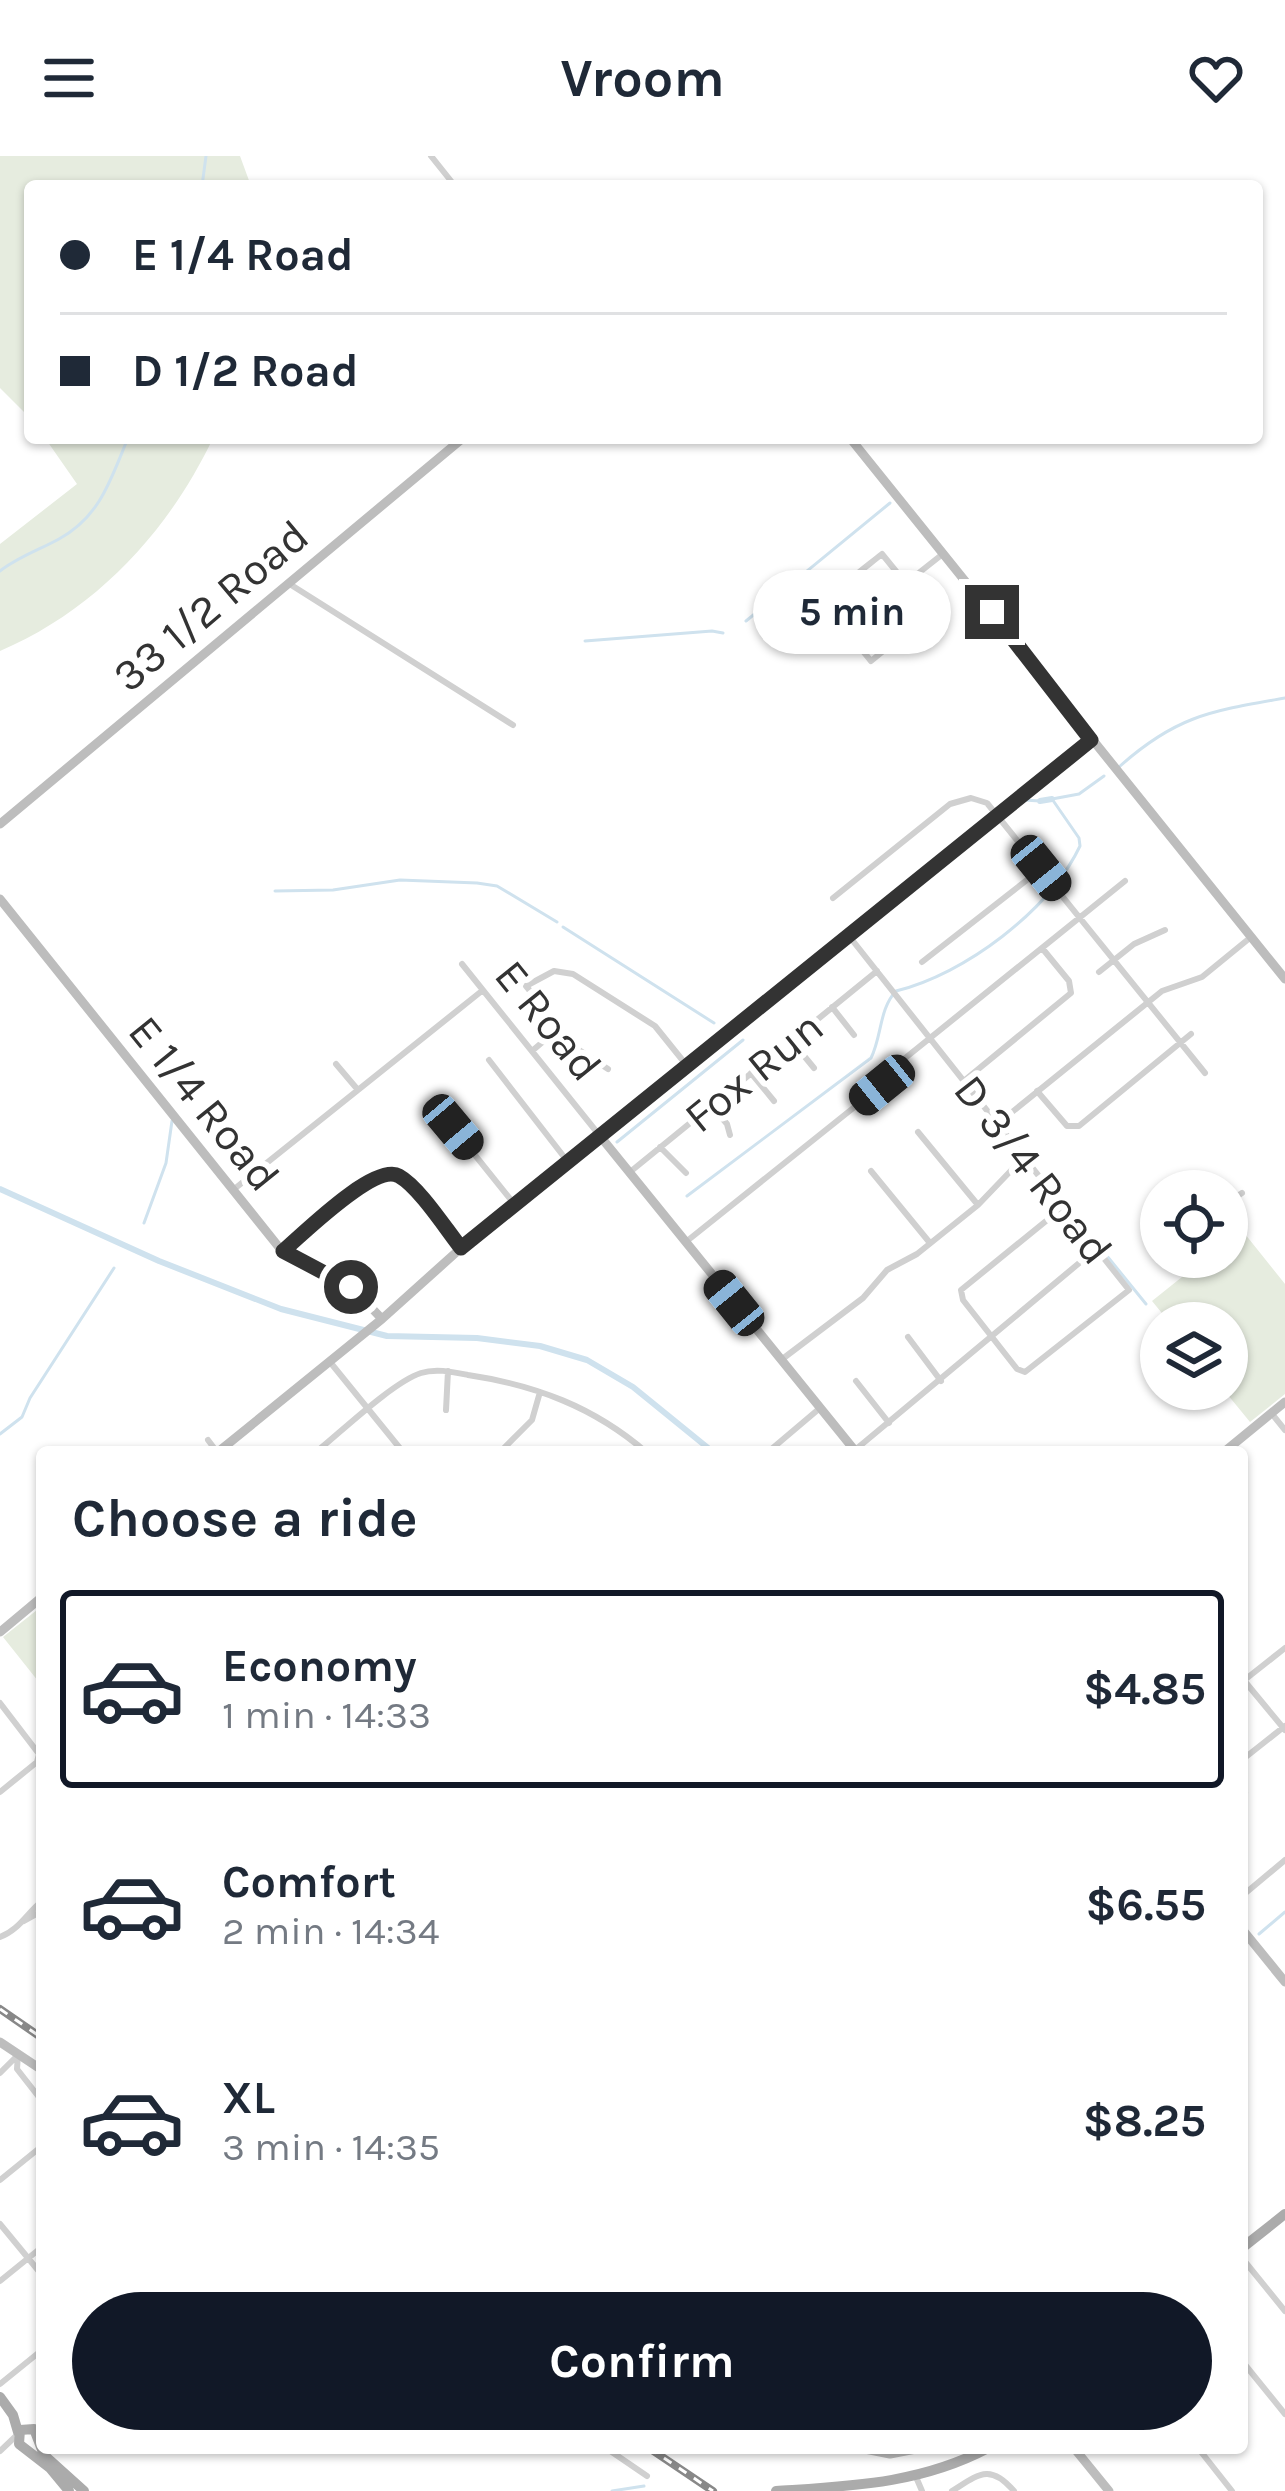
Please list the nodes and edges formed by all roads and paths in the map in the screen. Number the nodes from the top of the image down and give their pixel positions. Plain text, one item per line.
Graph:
1 (431, 156) edge
2 (450, 180) edge
3 (456, 444) edge
4 (855, 444) edge
5 (944, 553) junction
6 (287, 582) junction
7 (906, 584) junction
8 (513, 725) dead end
9 (1091, 740) junction
10 (998, 816) junction
11 (0, 824) edge
12 (1041, 868) junction
13 (1125, 880) dead end
14 (833, 898) dead end
15 (0, 899) edge
16 (1081, 916) junction
17 (1166, 930) dead end
18 (849, 936) junction
19 (1251, 937) junction
20 (1042, 948) junction
21 (1115, 959) junction
22 (922, 962) dead end
23 (462, 964) dead end
24 (877, 971) junction
25 (1099, 972) dead end
26 (1285, 980) edge
27 (483, 990) junction
28 (1148, 1001) junction
29 (832, 1007) junction
30 (560, 1028) junction
31 (1191, 1034) dead end
32 (854, 1035) dead end
33 (931, 1039) junction
34 (791, 1040) junction
35 (1182, 1043) junction
36 (532, 1051) junction
37 (489, 1060) dead end
38 (336, 1064) dead end
39 (688, 1067) junction
40 (814, 1068) dead end
41 (608, 1069) dead end
42 (751, 1073) junction
43 (1205, 1073) dead end
44 (965, 1080) junction
45 (358, 1090) junction
46 (1037, 1090) junction
47 (774, 1101) dead end
48 (434, 1104) dead end
49 (711, 1105) junction
50 (996, 1125) junction
51 (918, 1132) dead end
52 (600, 1136) junction
53 (730, 1136) dead end
54 (660, 1147) junction
55 (1023, 1158) junction
56 (568, 1162) junction
57 (630, 1172) junction
58 (686, 1172) dead end
59 (871, 1172) dead end
60 (232, 1191) junction
61 (515, 1205) junction
62 (978, 1205) junction
63 (1062, 1208) junction
64 (687, 1240) junction
65 (930, 1244) junction
66 (461, 1248) junction
67 (1096, 1249) junction
68 (283, 1251) junction
69 (379, 1321) junction
70 (991, 1334) junction
71 (908, 1337) dead end
72 (781, 1360) junction
73 (330, 1361) junction
74 (448, 1371) junction
75 (856, 1381) dead end
76 (940, 1381) junction
77 (540, 1392) junction
78 (1285, 1402) edge
79 (820, 1408) junction
80 (370, 1409) junction
81 (446, 1410) dead end
82 (1271, 1413) junction
83 (889, 1423) junction
84 (1285, 1430) edge
85 (208, 1440) dead end
86 (213, 1446) edge
87 (225, 1446) edge
88 (324, 1446) edge
89 (399, 1446) edge
90 (506, 1446) edge
91 (638, 1446) edge
92 (775, 1446) edge
93 (850, 1446) edge
94 (860, 1446) edge
95 (1231, 1446) edge
96 (36, 1602) edge
97 (0, 1632) edge
98 (1285, 1648) edge
99 (1248, 1677) edge
100 (1248, 1687) edge
101 (0, 1703) edge
102 (8, 1714) junction
103 (0, 1720) edge
104 (1284, 1728) edge
105 (36, 1749) edge
106 (1248, 1755) edge
107 (36, 1764) edge
108 (0, 1792) edge
109 (1285, 1860) edge
110 (1248, 1891) edge
111 (36, 1910) edge
112 (1248, 1935) edge
113 (0, 1937) edge
114 (1279, 1966) edge
115 (1285, 1982) edge
116 (0, 2042) edge
117 (18, 2054) junction
118 (36, 2067) edge
119 (0, 2073) edge
120 (36, 2093) edge
121 (36, 2151) edge
122 (0, 2180) edge
123 (1282, 2216) edge
124 (0, 2224) edge
125 (1248, 2243) edge
126 (36, 2252) edge
127 (28, 2258) junction
128 (1248, 2265) edge
129 (36, 2268) edge
130 (0, 2281) edge
131 (1285, 2311) edge
132 (36, 2355) edge
133 (1248, 2368) edge
134 (0, 2384) edge
135 (3, 2401) edge
136 (1285, 2414) edge
137 (28, 2435) edge
138 (0, 2452) edge
139 (41, 2454) edge
140 (43, 2454) edge
141 (615, 2454) edge
142 (973, 2454) edge
143 (1079, 2454) edge
144 (1203, 2454) edge
145 (647, 2476) dead end
146 (916, 2477) junction
147 (69, 2491) edge
148 (83, 2491) edge
149 (776, 2491) edge
150 (922, 2491) edge
151 (952, 2491) edge
152 (1014, 2491) edge
153 (1108, 2491) edge
154 (1232, 2491) edge

1 - 2 street
3 - 6 street, 33 1/2 Road
4 - 5 street
5 - 7 street
5 - 9 street
6 - 8 street
6 - 11 street, 33 1/2 Road
7 - 7 street
9 - 10 street
9 - 19 street
10 - 12 street
10 - 14 street
10 - 18 street
12 - 16 street
12 - 22 street
13 - 16 street
15 - 60 street, E 1/4 Road
16 - 20 street
16 - 21 street
17 - 21 street
18 - 24 street, D 3/4 Road
18 - 39 street
19 - 26 street
19 - 28 street
20 - 33 street
20 - 44 street
21 - 25 street
21 - 28 street
23 - 27 street, E Road
24 - 29 street, Fox Run
24 - 33 street, D 3/4 Road
27 - 36 street, E Road
27 - 45 street
28 - 35 street
28 - 46 street
29 - 32 street
29 - 34 street, Fox Run
30 - 36 street
30 - 39 street
30 - 41 street
31 - 35 street
33 - 44 street, D 3/4 Road
33 - 64 street
34 - 40 street
34 - 42 street, Fox Run
35 - 43 street
35 - 46 street
36 - 52 street, E Road
37 - 56 street
38 - 45 street
39 - 52 street
42 - 47 street
42 - 49 street, Fox Run
44 - 50 street, D 3/4 Road
45 - 60 street
46 - 50 street
48 - 61 street
49 - 53 street
49 - 54 street, Fox Run
50 - 55 street, D 3/4 Road
51 - 62 street
52 - 56 street
52 - 57 street, E Road
54 - 57 street, Fox Run
54 - 58 street
55 - 62 street
55 - 63 street, D 3/4 Road
56 - 61 street
57 - 64 street, E Road
59 - 65 street
60 - 68 street, E 1/4 Road
61 - 66 street
62 - 65 street
63 - 67 street, D 3/4 Road
63 - 70 street
64 - 72 street, E Road
65 - 72 street
66 - 68 street
66 - 69 street
67 - 70 street
67 - 70 street, D 3/4 Road
68 - 69 street, E 1/4 Road
69 - 73 street
70 - 76 street
71 - 76 street
72 - 79 street, E Road
73 - 80 street
73 - 87 street
74 - 77 street
74 - 80 street
74 - 81 street
75 - 83 street
76 - 83 street
77 - 90 street
77 - 91 street
78 - 82 street
79 - 92 street
79 - 93 street, E Road
80 - 88 street
80 - 89 street
82 - 84 street
82 - 95 street
83 - 94 street
85 - 86 street
96 - 97 street
98 - 99 street
100 - 104 street
101 - 102 street
102 - 103 street
102 - 105 street
104 - 106 street
107 - 108 street
109 - 110 street
111 - 113 street
112 - 114 street
114 - 115 street
116 - 117 street
117 - 118 street
117 - 119 street
117 - 120 street
121 - 122 street
123 - 125 main road
124 - 127 street
126 - 127 street
127 - 129 street
127 - 130 street
128 - 131 street
132 - 134 street
133 - 136 street
135 - 137 main road
137 - 138 street
139 - 147 main road
140 - 148 main road
141 - 145 street
142 - 146 main road
143 - 153 street
144 - 154 street
146 - 149 main road
146 - 150 street
151 - 152 street

